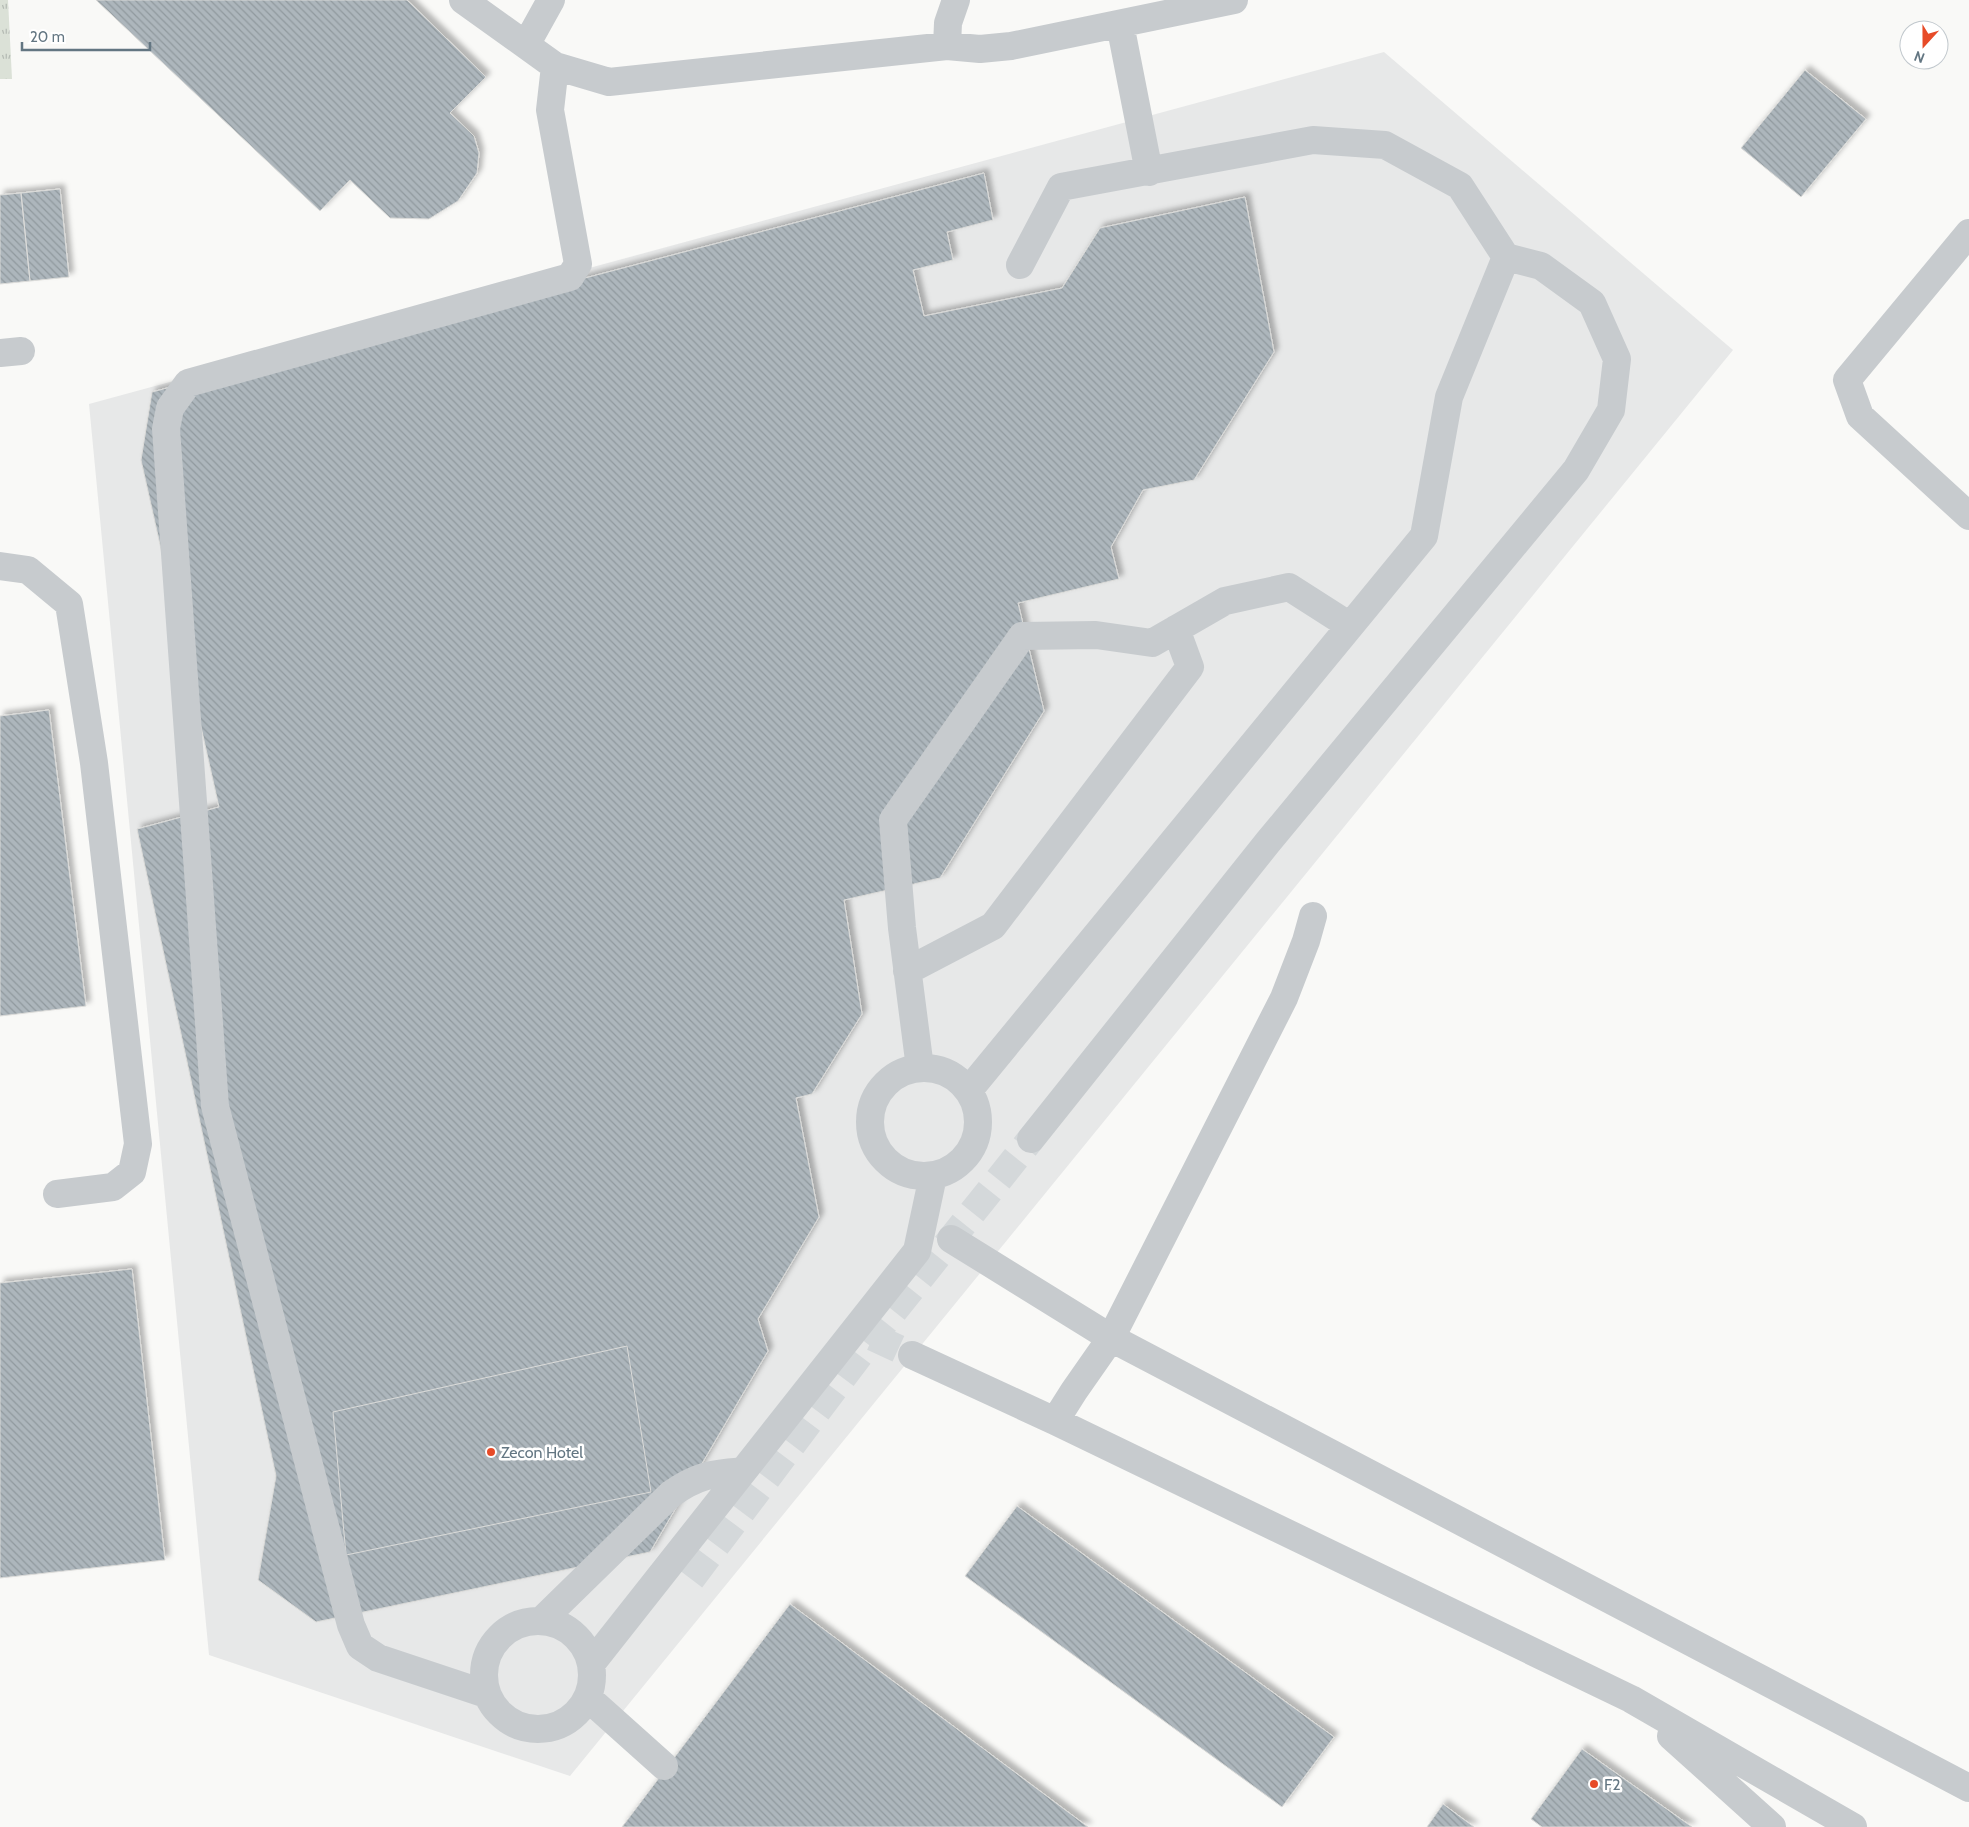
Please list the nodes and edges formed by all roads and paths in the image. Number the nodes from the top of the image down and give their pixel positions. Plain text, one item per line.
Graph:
1 (463, 0) edge
2 (551, 0) edge
3 (956, 0) edge
4 (1234, 0) edge
5 (1120, 24) junction
6 (526, 45) junction
7 (947, 46) junction
8 (555, 66) junction
9 (1149, 172) junction
10 (1969, 233) edge
11 (1506, 257) junction
12 (1020, 264) dead end
13 (1969, 516) edge
14 (0, 566) edge
15 (1350, 626) junction
16 (1176, 629) junction
17 (1312, 916) dead end
18 (907, 970) junction
19 (920, 1068) junction
20 (969, 1090) junction
21 (1032, 1138) tunnel mouth
22 (932, 1176) junction
23 (57, 1194) dead end
24 (951, 1239) dead end
25 (1111, 1338) junction
26 (912, 1354) tunnel mouth
27 (1056, 1421) junction
28 (743, 1471) junction
29 (541, 1621) junction
30 (591, 1664) junction
31 (486, 1694) junction
32 (588, 1698) junction
33 (1631, 1699) junction
34 (664, 1766) dead end
35 (1969, 1788) edge
36 (1772, 1827) edge
37 (1853, 1827) edge

1 - 6 street
2 - 6 street
3 - 7 street
4 - 5 street
5 - 7 street
5 - 9 street
6 - 8 street
7 - 8 street
8 - 31 street
9 - 11 street
9 - 12 street
10 - 13 street
11 - 15 street
11 - 21 street
14 - 23 street
15 - 16 street
15 - 20 street
16 - 18 street
16 - 18 street
17 - 25 street
18 - 19 street
19 - 20 street
19 - 22 street
20 - 22 street
22 - 28 street
24 - 25 street
25 - 27 street
25 - 35 street
26 - 27 street
27 - 33 street
28 - 29 street
28 - 30 street
29 - 30 street
29 - 31 street
30 - 32 street
31 - 32 street
32 - 34 street
33 - 36 street
33 - 37 street

